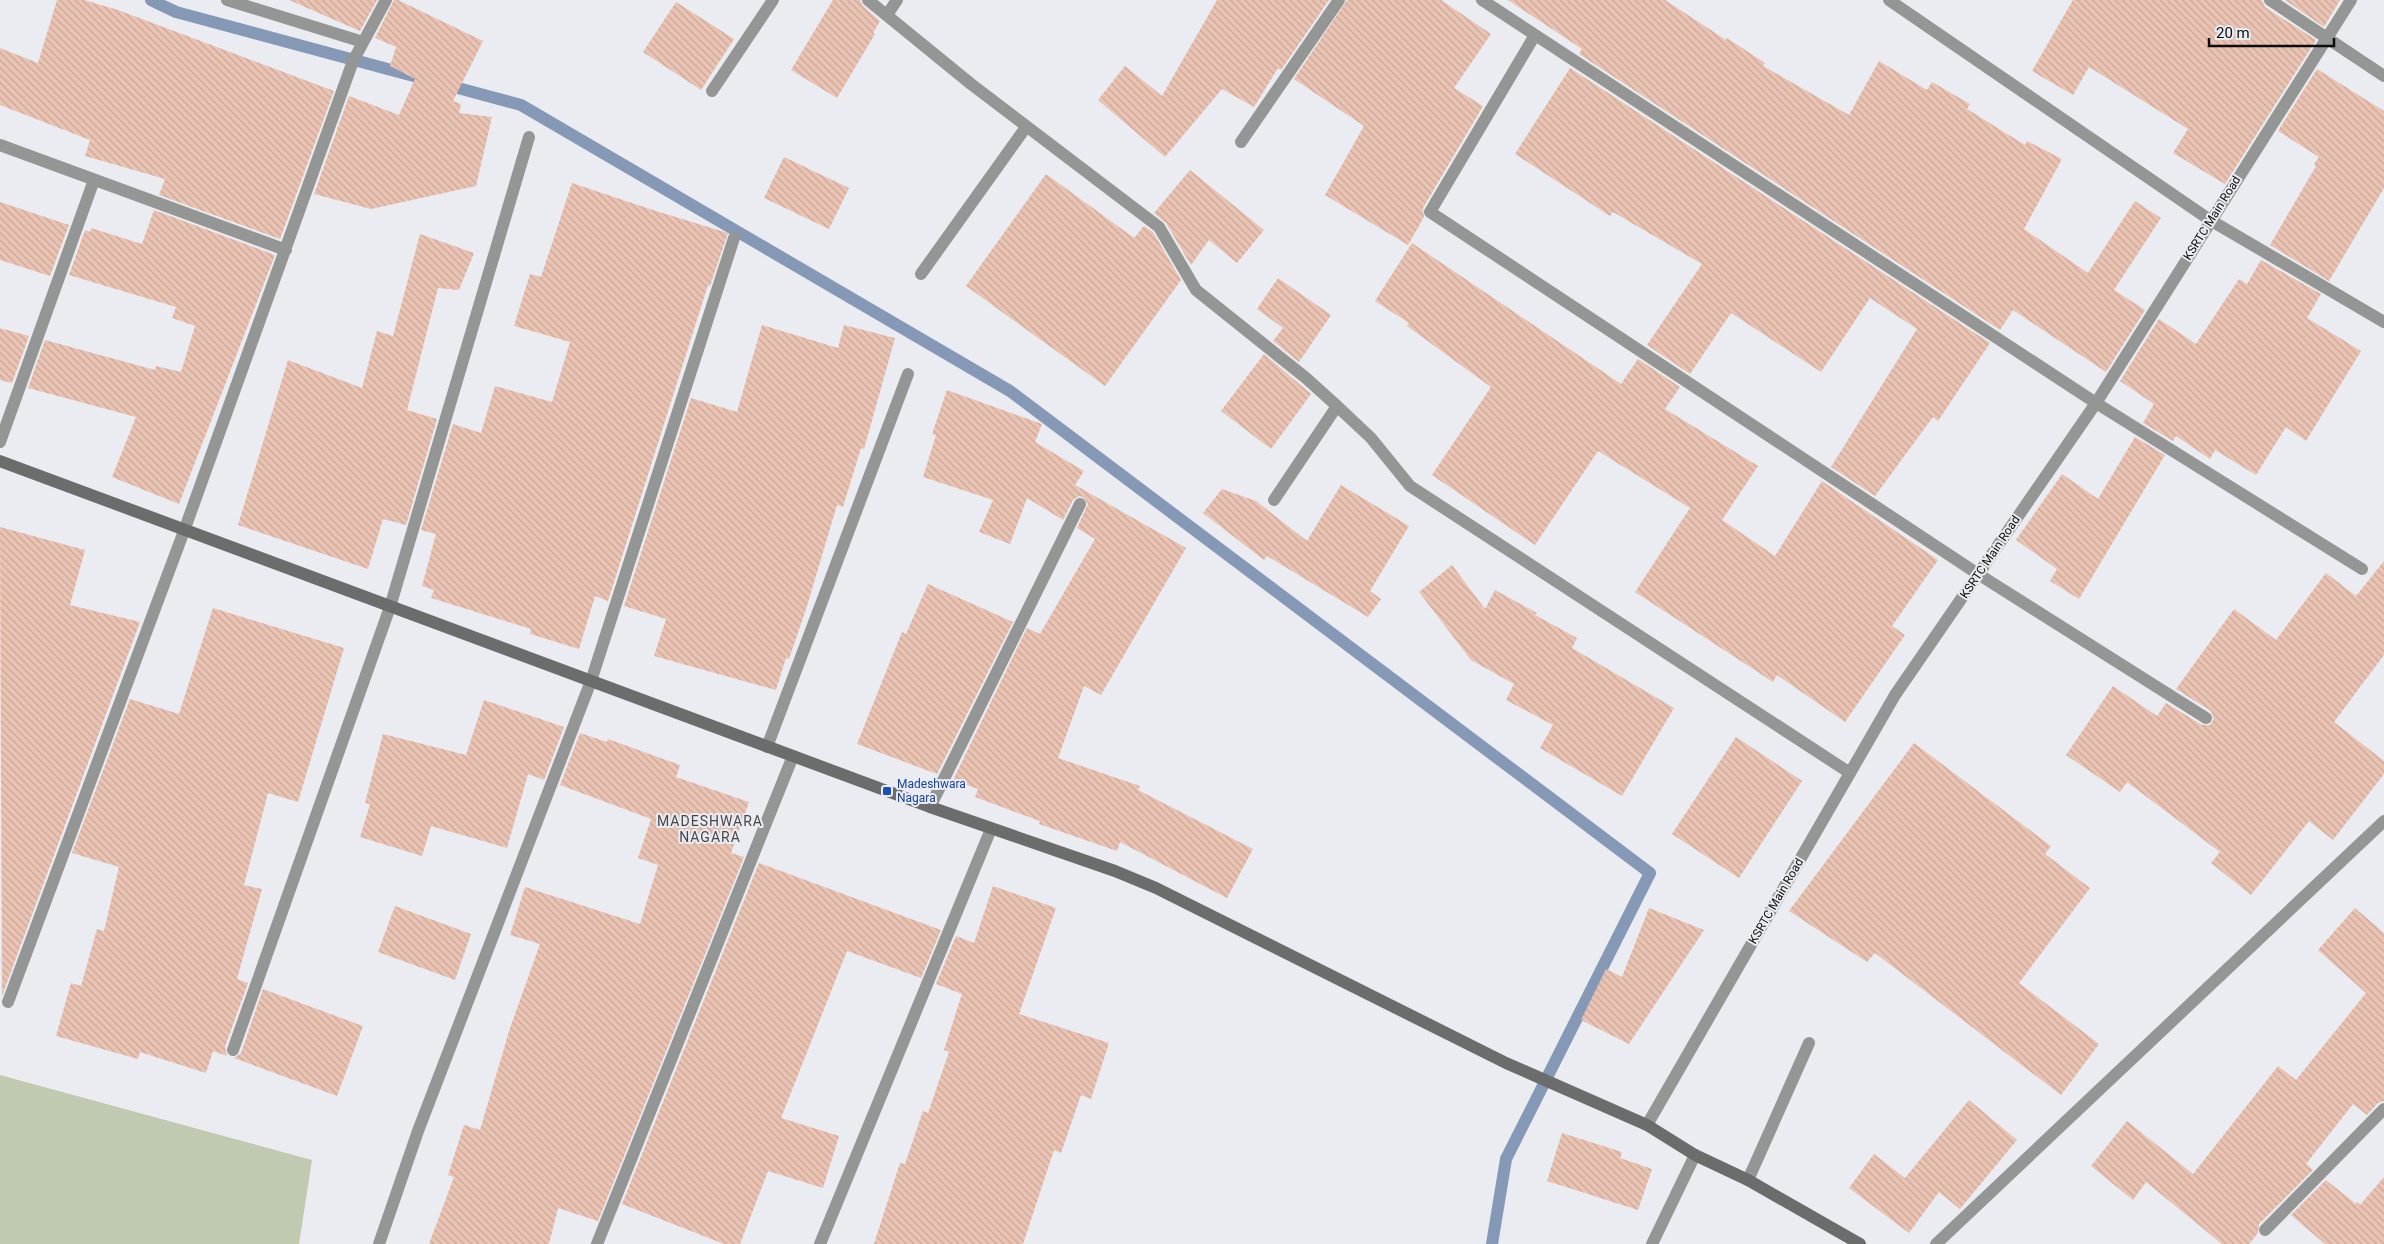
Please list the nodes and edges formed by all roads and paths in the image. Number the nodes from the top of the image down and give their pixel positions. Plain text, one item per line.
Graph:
1 (227, 0) edge
2 (386, 0) edge
3 (773, 0) edge
4 (868, 0) edge
5 (897, 0) edge
6 (1338, 0) edge
7 (1482, 0) edge
8 (1889, 0) edge
9 (2270, 0) edge
10 (2351, 0) edge
11 (887, 15) junction
12 (1534, 35) junction
13 (2326, 37) junction
14 (362, 44) junction
15 (2384, 76) edge
16 (712, 91) dead end
17 (1026, 127) junction
18 (529, 137) dead end
19 (1241, 142) dead end
20 (0, 145) edge
21 (94, 180) junction
22 (2210, 220) junction
23 (734, 238) dead end
24 (286, 250) junction
25 (921, 274) dead end
26 (2384, 322) edge
27 (908, 374) dead end
28 (2096, 402) junction
29 (1337, 406) junction
30 (0, 442) edge
31 (0, 461) edge
32 (1274, 500) dead end
33 (1080, 504) dead end
34 (184, 531) junction
35 (2362, 569) dead end
36 (1978, 574) junction
37 (390, 607) junction
38 (591, 682) junction
39 (2206, 718) dead end
40 (767, 747) junction
41 (793, 756) junction
42 (1850, 773) junction
43 (930, 807) junction
44 (2384, 821) edge
45 (992, 829) junction
46 (8, 1002) dead end
47 (1810, 1043) dead end
48 (234, 1050) dead end
49 (2384, 1110) edge
50 (1647, 1125) junction
51 (1695, 1155) junction
52 (1748, 1180) junction
53 (2265, 1230) dead end
54 (379, 1244) edge
55 (597, 1244) edge
56 (820, 1244) edge
57 (1652, 1244) edge
58 (1860, 1244) edge
59 (1936, 1244) edge

1 - 14 street
2 - 14 street
3 - 16 street
4 - 11 street
5 - 11 street
6 - 19 street
7 - 12 street
8 - 22 street
9 - 13 street
10 - 13 street, KSRTC Main Road
11 - 17 street
12 - 28 street
12 - 36 street
13 - 15 street
13 - 22 street, KSRTC Main Road
14 - 24 street
17 - 25 street
17 - 29 street
18 - 37 street
20 - 21 street
21 - 24 street
21 - 30 street
22 - 26 street
22 - 28 street, KSRTC Main Road
23 - 38 street
24 - 34 street
27 - 40 street
28 - 35 street
28 - 36 street, KSRTC Main Road
29 - 32 street
29 - 42 street
31 - 34 street
33 - 43 street
34 - 37 street
34 - 46 street
36 - 39 street
36 - 42 street, KSRTC Main Road
37 - 38 street
37 - 48 street
38 - 40 street
38 - 54 street
40 - 41 street
41 - 43 street
41 - 55 street
42 - 50 street, KSRTC Main Road
43 - 45 street
44 - 59 street
45 - 50 street
45 - 56 street
47 - 52 street
49 - 53 street
50 - 51 street
51 - 52 street
51 - 57 street
52 - 58 street

